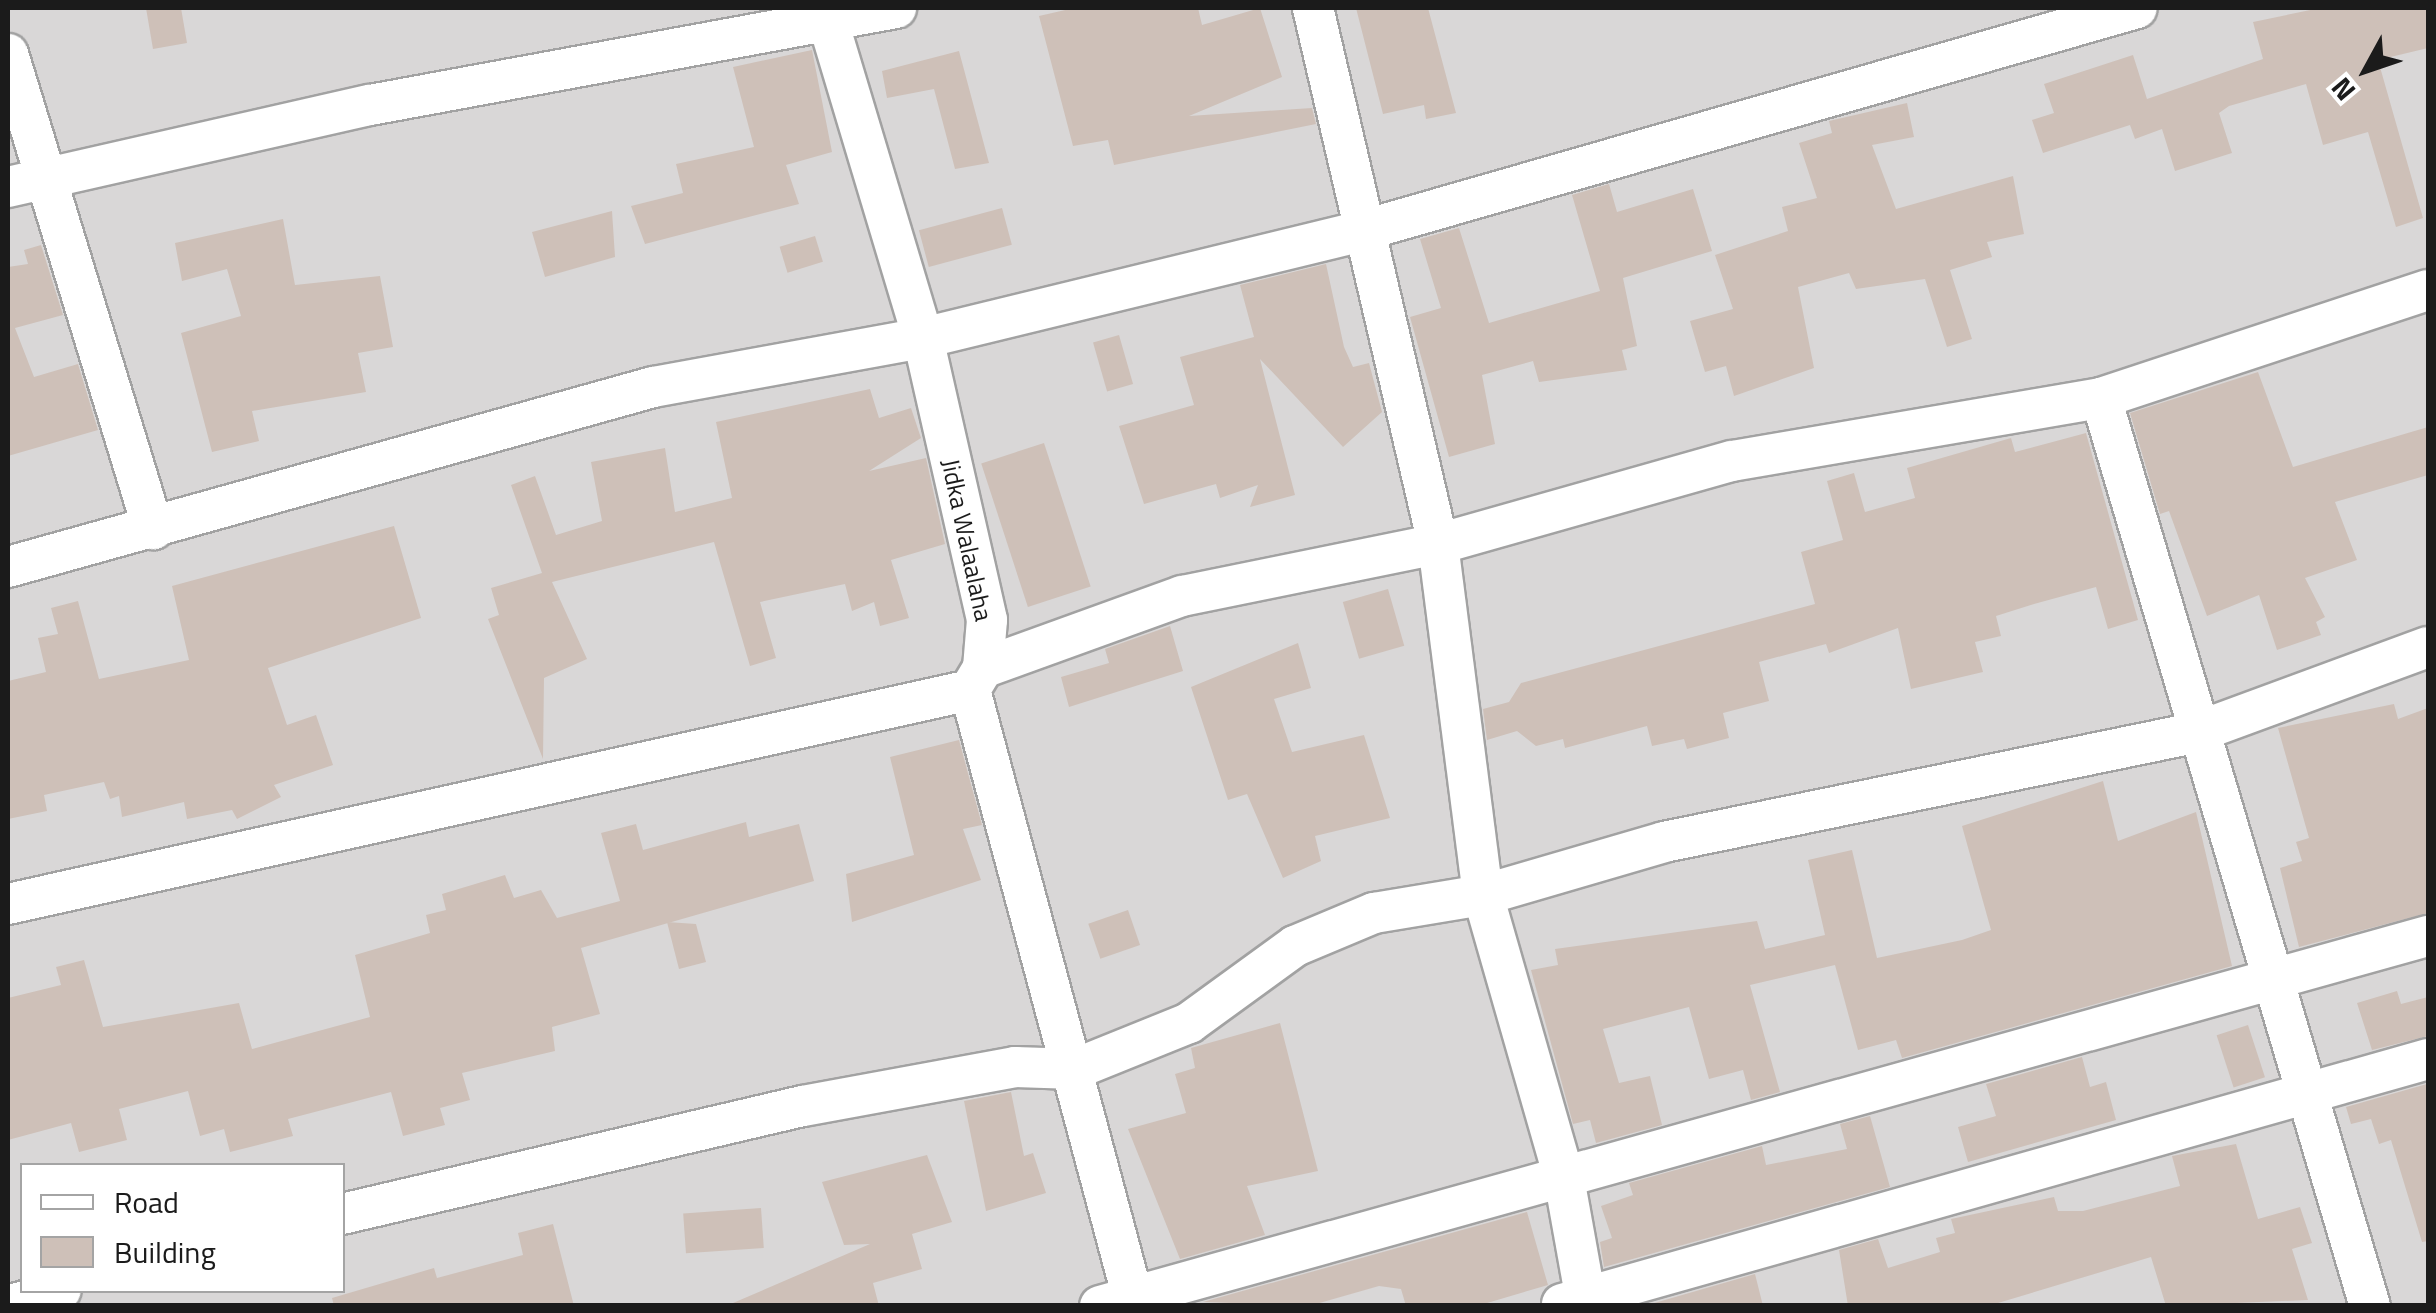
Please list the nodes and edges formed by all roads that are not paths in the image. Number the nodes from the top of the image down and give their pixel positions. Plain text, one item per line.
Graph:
1 (896, 8) edge
2 (1313, 8) edge
3 (2137, 8) edge
4 (827, 17) edge
5 (2058, 17) edge
6 (8, 54) edge
7 (25, 183) edge
8 (1361, 231) junction
9 (2428, 290) edge
10 (923, 338) junction
11 (2101, 398) junction
12 (153, 529) junction
13 (1438, 544) junction
14 (8, 567) edge
15 (2428, 647) edge
16 (976, 679) junction
17 (2194, 733) junction
18 (1483, 894) junction
19 (8, 904) edge
20 (2428, 936) edge
21 (2272, 983) junction
22 (2428, 1059) edge
23 (1074, 1068) junction
24 (2309, 1093) junction
25 (1564, 1178) junction
26 (345, 1213) edge
27 (51, 1293) edge
28 (1122, 1303) edge
29 (1576, 1303) edge
30 (8, 1306) edge
31 (2370, 1306) edge

1 - 4 street
2 - 8 street
3 - 5 street
4 - 7 street
4 - 10 street, Jidka Walaalaha
5 - 8 street
6 - 7 street
7 - 12 street
8 - 10 street
8 - 13 street
9 - 11 street
10 - 12 street
10 - 16 street, Jidka Walaalaha
11 - 13 street
11 - 17 street
12 - 14 street
13 - 16 street
13 - 18 street
15 - 17 street
16 - 19 street
16 - 23 street, Jidka Walaalaha
17 - 18 street
17 - 21 street
18 - 23 street
18 - 25 street
20 - 21 street
21 - 24 street
21 - 25 street
22 - 24 street
23 - 26 street
23 - 28 street, Jidka Walaalaha
24 - 29 street
24 - 31 street
25 - 28 street
25 - 29 street
27 - 30 street

